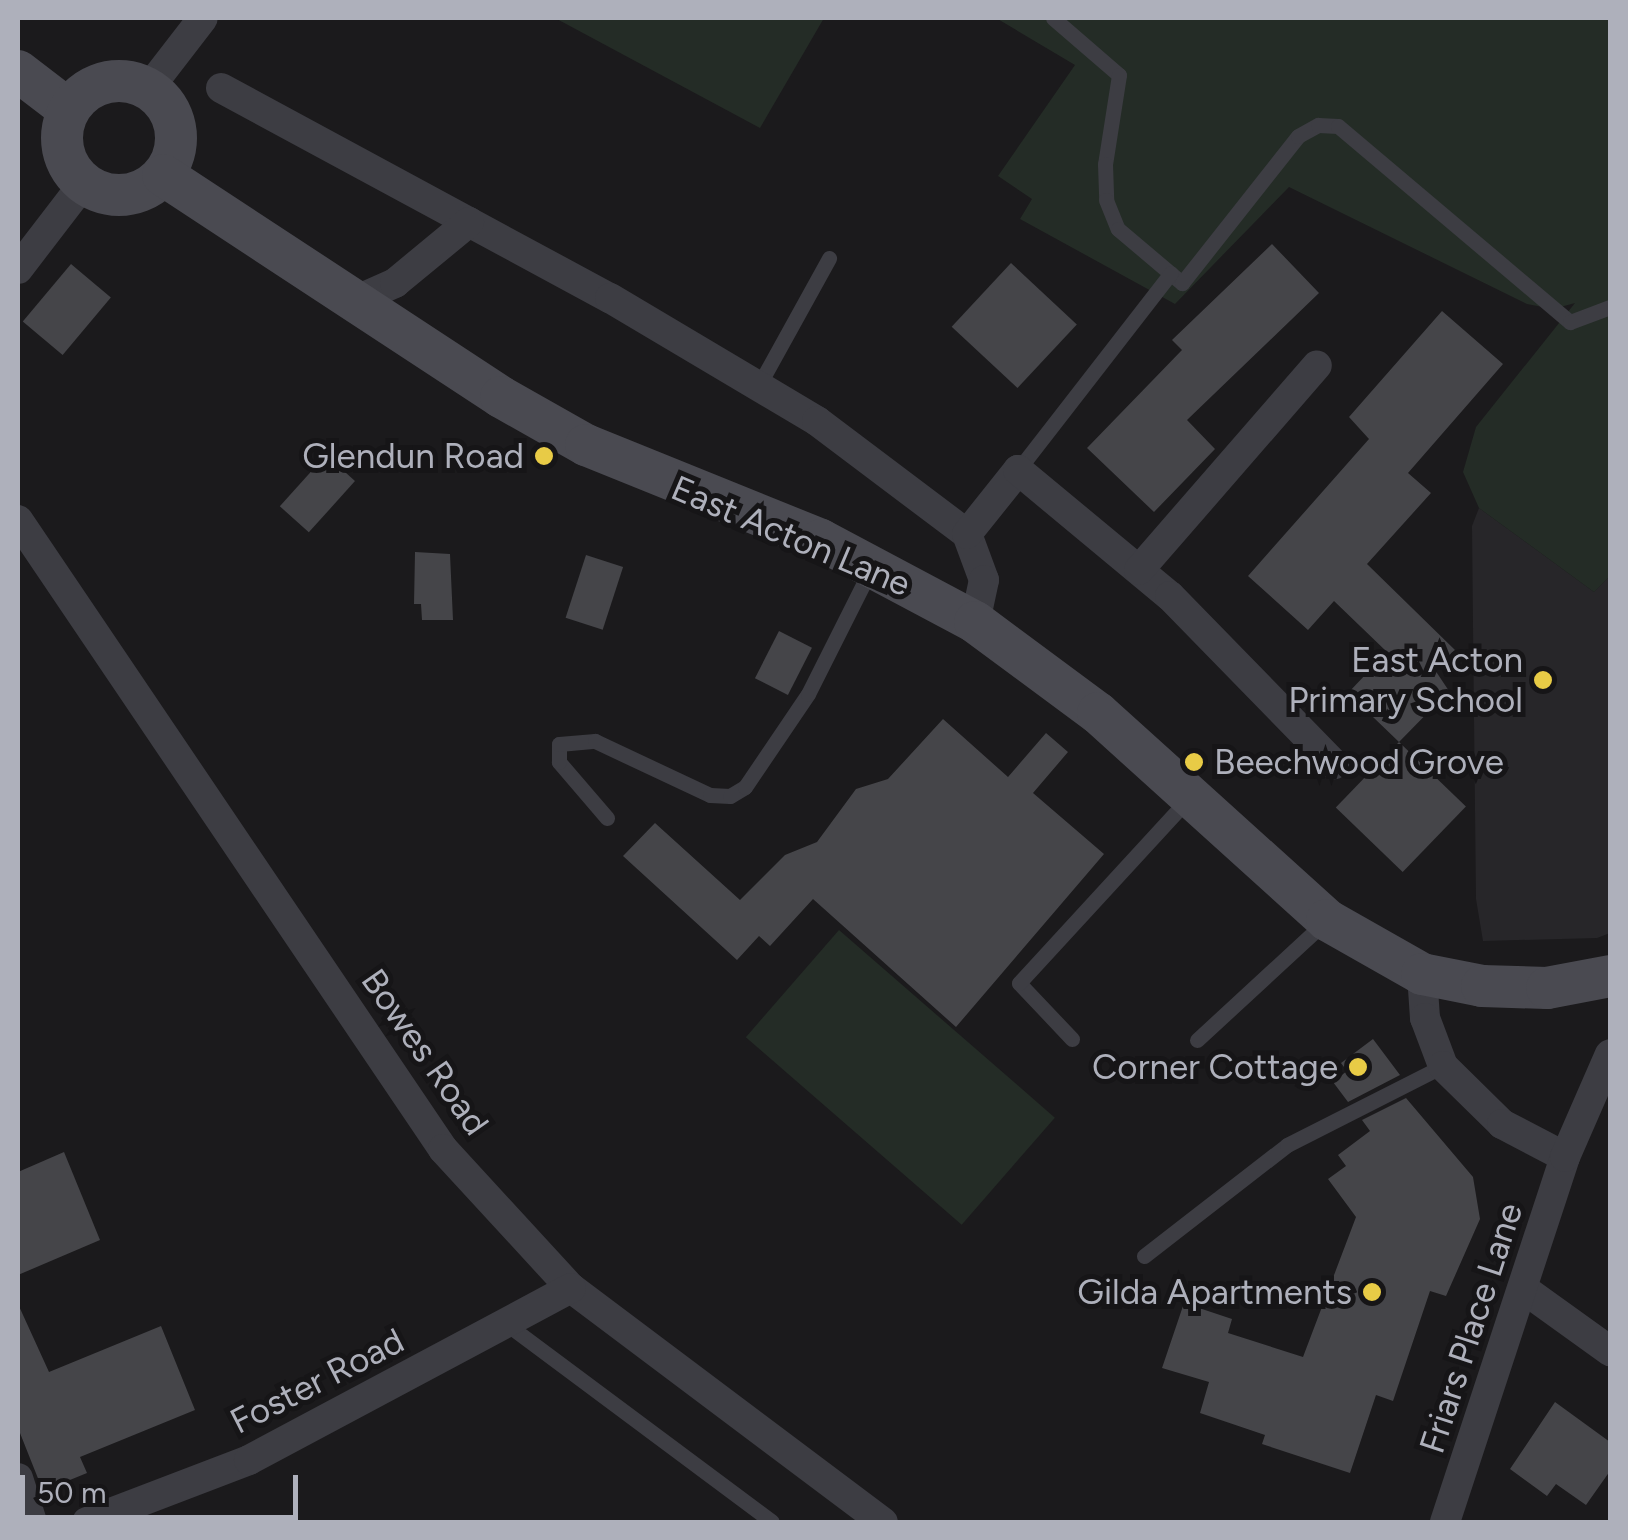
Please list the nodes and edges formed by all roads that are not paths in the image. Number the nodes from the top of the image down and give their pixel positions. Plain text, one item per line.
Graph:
1 (203, 18) edge
2 (1053, 18) edge
3 (18, 71) edge
4 (149, 88) junction
5 (221, 88) dead end
6 (69, 110) junction
7 (164, 175) junction
8 (84, 183) junction
9 (469, 222) junction
10 (829, 258) dead end
11 (18, 268) edge
12 (1171, 273) junction
13 (356, 300) junction
14 (1610, 307) edge
15 (1317, 365) dead end
16 (759, 385) junction
17 (1018, 470) junction
18 (18, 520) edge
19 (967, 534) junction
20 (873, 566) junction
21 (1139, 570) junction
22 (975, 622) junction
23 (1334, 764) dead end
24 (1190, 797) junction
25 (608, 818) dead end
26 (1328, 920) junction
27 (1422, 974) junction
28 (1610, 976) edge
29 (1072, 1039) dead end
30 (1197, 1040) dead end
31 (1610, 1054) edge
32 (1443, 1066) junction
33 (1566, 1157) junction
34 (1144, 1256) dead end
35 (571, 1288) junction
36 (1525, 1290) junction
37 (508, 1324) junction
38 (1610, 1351) edge
39 (18, 1478) edge
40 (32, 1522) edge
41 (87, 1522) edge
42 (772, 1522) edge
43 (883, 1522) edge
44 (1446, 1522) edge

1 - 4 street
2 - 12 lane
3 - 6 street
4 - 6 street
4 - 7 street
5 - 9 street
6 - 8 street
7 - 8 street
7 - 13 street, East Acton Lane
8 - 11 street
9 - 13 street
9 - 16 street
10 - 16 lane
12 - 14 lane
12 - 17 lane
13 - 20 street, East Acton Lane
15 - 21 street
16 - 19 street
17 - 19 street
17 - 21 street
18 - 35 street, Bowes Road
19 - 22 street
20 - 22 street, East Acton Lane
20 - 25 lane
21 - 23 street
22 - 24 street, East Acton Lane
24 - 26 street, East Acton Lane
24 - 29 lane
26 - 27 street, East Acton Lane
26 - 30 lane
27 - 28 street, East Acton Lane
27 - 32 street
31 - 33 street, Friars Place Lane
32 - 33 street
32 - 34 lane
33 - 36 street, Friars Place Lane
35 - 37 street, Foster Road
35 - 43 street, Bowes Road
36 - 38 street
36 - 44 street, Friars Place Lane
37 - 41 street, Foster Road
37 - 42 lane
39 - 40 street

